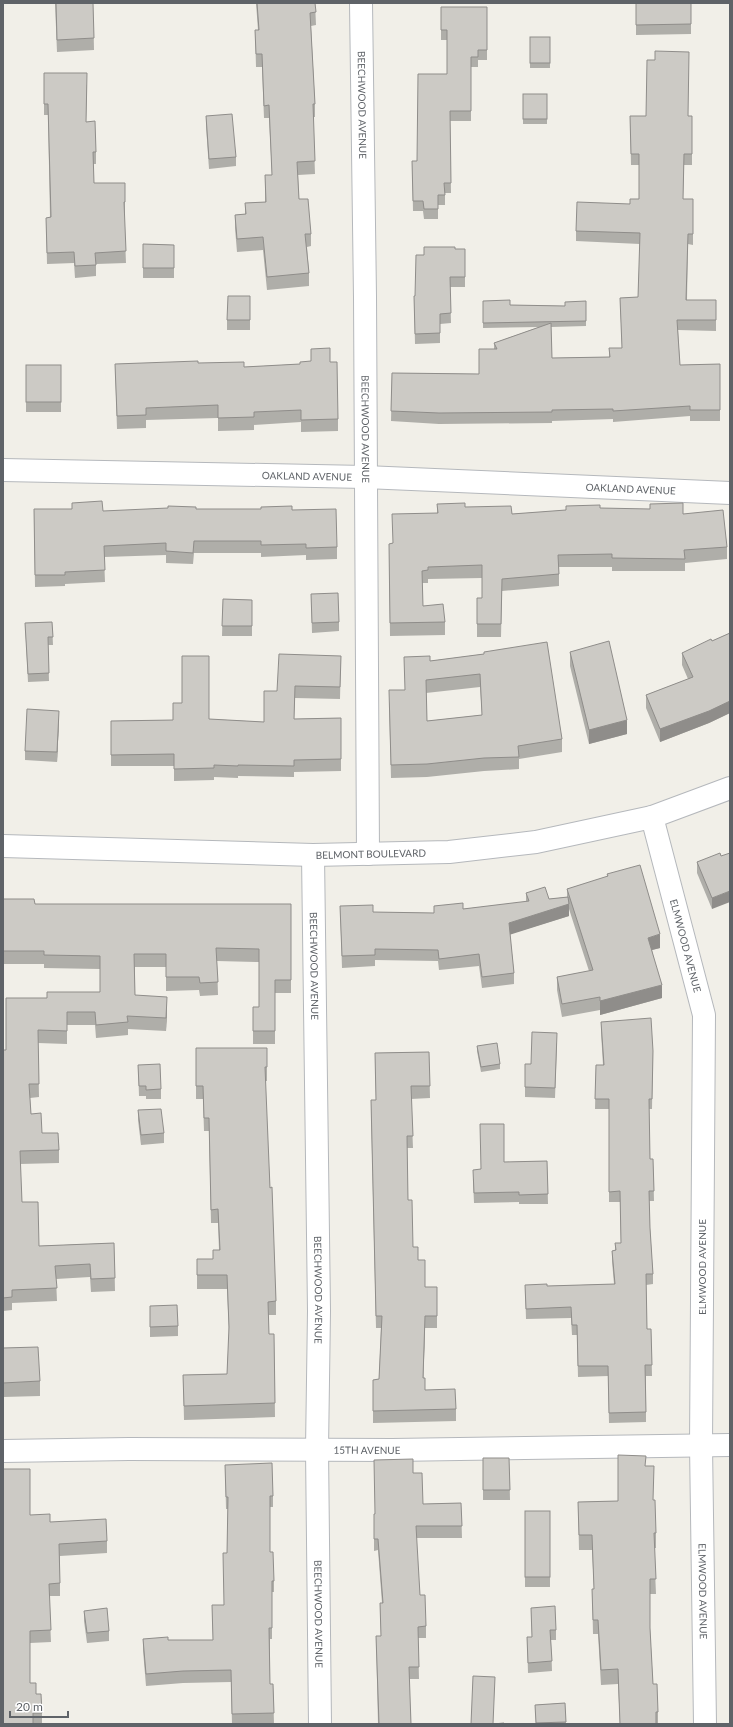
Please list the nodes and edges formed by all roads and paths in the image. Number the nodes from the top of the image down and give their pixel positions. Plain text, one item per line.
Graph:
1 (361, 3) edge
2 (3, 470) edge
3 (365, 477) junction
4 (730, 493) edge
5 (730, 788) edge
6 (652, 817) junction
7 (3, 846) edge
8 (368, 854) junction
9 (313, 855) junction
10 (701, 1445) junction
11 (730, 1445) edge
12 (317, 1449) junction
13 (3, 1451) edge
14 (320, 1724) edge
15 (705, 1724) edge

1 - 3 street, BEECHWOOD AVENUE
2 - 3 street, OAKLAND AVENUE
3 - 4 street, OAKLAND AVENUE
3 - 8 street, BEECHWOOD AVENUE
5 - 6 street, BELMONT BOULEVARD
6 - 8 street, BELMONT BOULEVARD
6 - 10 street, ELMWOOD AVENUE
7 - 9 street, BELMONT BOULEVARD
8 - 9 street, BELMONT BOULEVARD
9 - 12 street, BEECHWOOD AVENUE
10 - 11 street, 15TH AVENUE
10 - 12 street, 15TH AVENUE
10 - 15 street, ELMWOOD AVENUE
12 - 13 street, 15TH AVENUE
12 - 14 street, BEECHWOOD AVENUE

